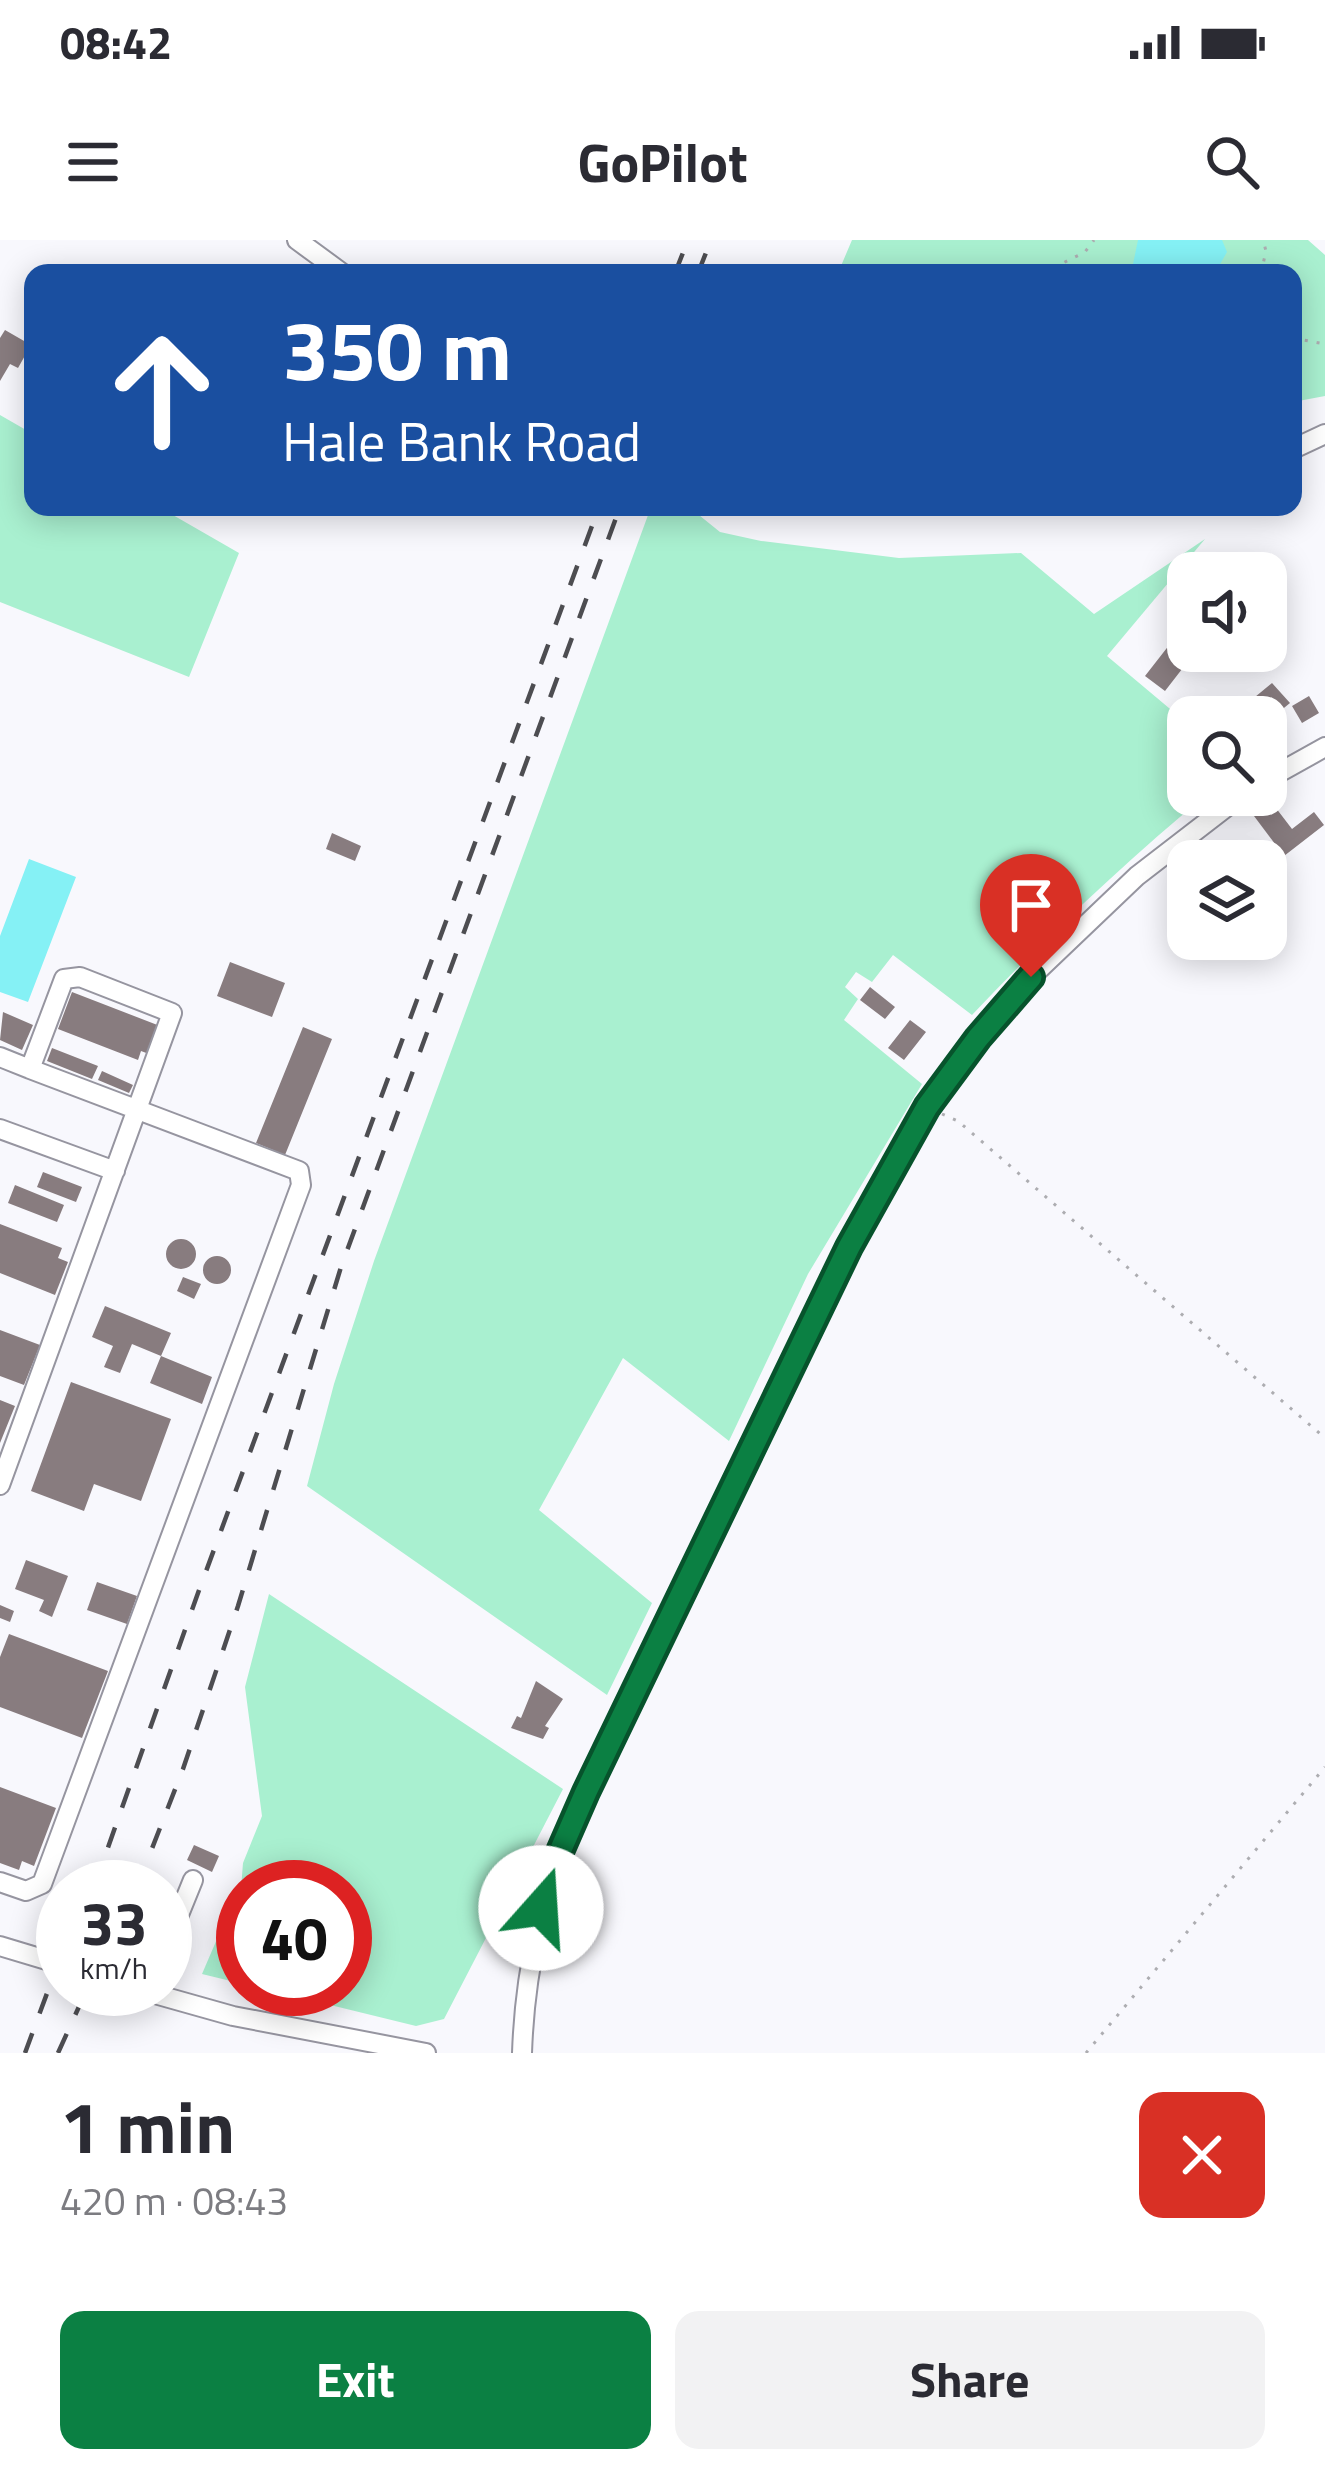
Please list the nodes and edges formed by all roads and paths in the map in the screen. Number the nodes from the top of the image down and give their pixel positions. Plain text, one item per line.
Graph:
1 (297, 240) edge
2 (1094, 240) edge
3 (330, 264) edge
4 (1061, 264) edge
5 (1325, 747) edge
6 (1287, 769) edge
7 (1215, 816) edge
8 (0, 1057) edge
9 (30, 1069) junction
10 (927, 1107) junction
11 (138, 1108) junction
12 (0, 1129) edge
13 (997, 1140) dead end
14 (988, 1148) junction
15 (115, 1171) junction
16 (1325, 1438) edge
17 (0, 1484) edge
18 (1325, 1767) edge
19 (0, 1882) edge
20 (0, 1946) edge
21 (36, 1957) edge
22 (192, 2004) edge
23 (426, 2053) edge
24 (522, 2053) edge
25 (1086, 2053) edge

1 - 3 street
2 - 4 path
5 - 6 street
7 - 10 street
8 - 9 street
9 - 11 street
9 - 11 street
10 - 14 path
10 - 24 street
11 - 15 street
11 - 19 street
12 - 15 street
13 - 14 path
14 - 16 path
15 - 17 street
18 - 25 path
20 - 21 street
22 - 23 street

